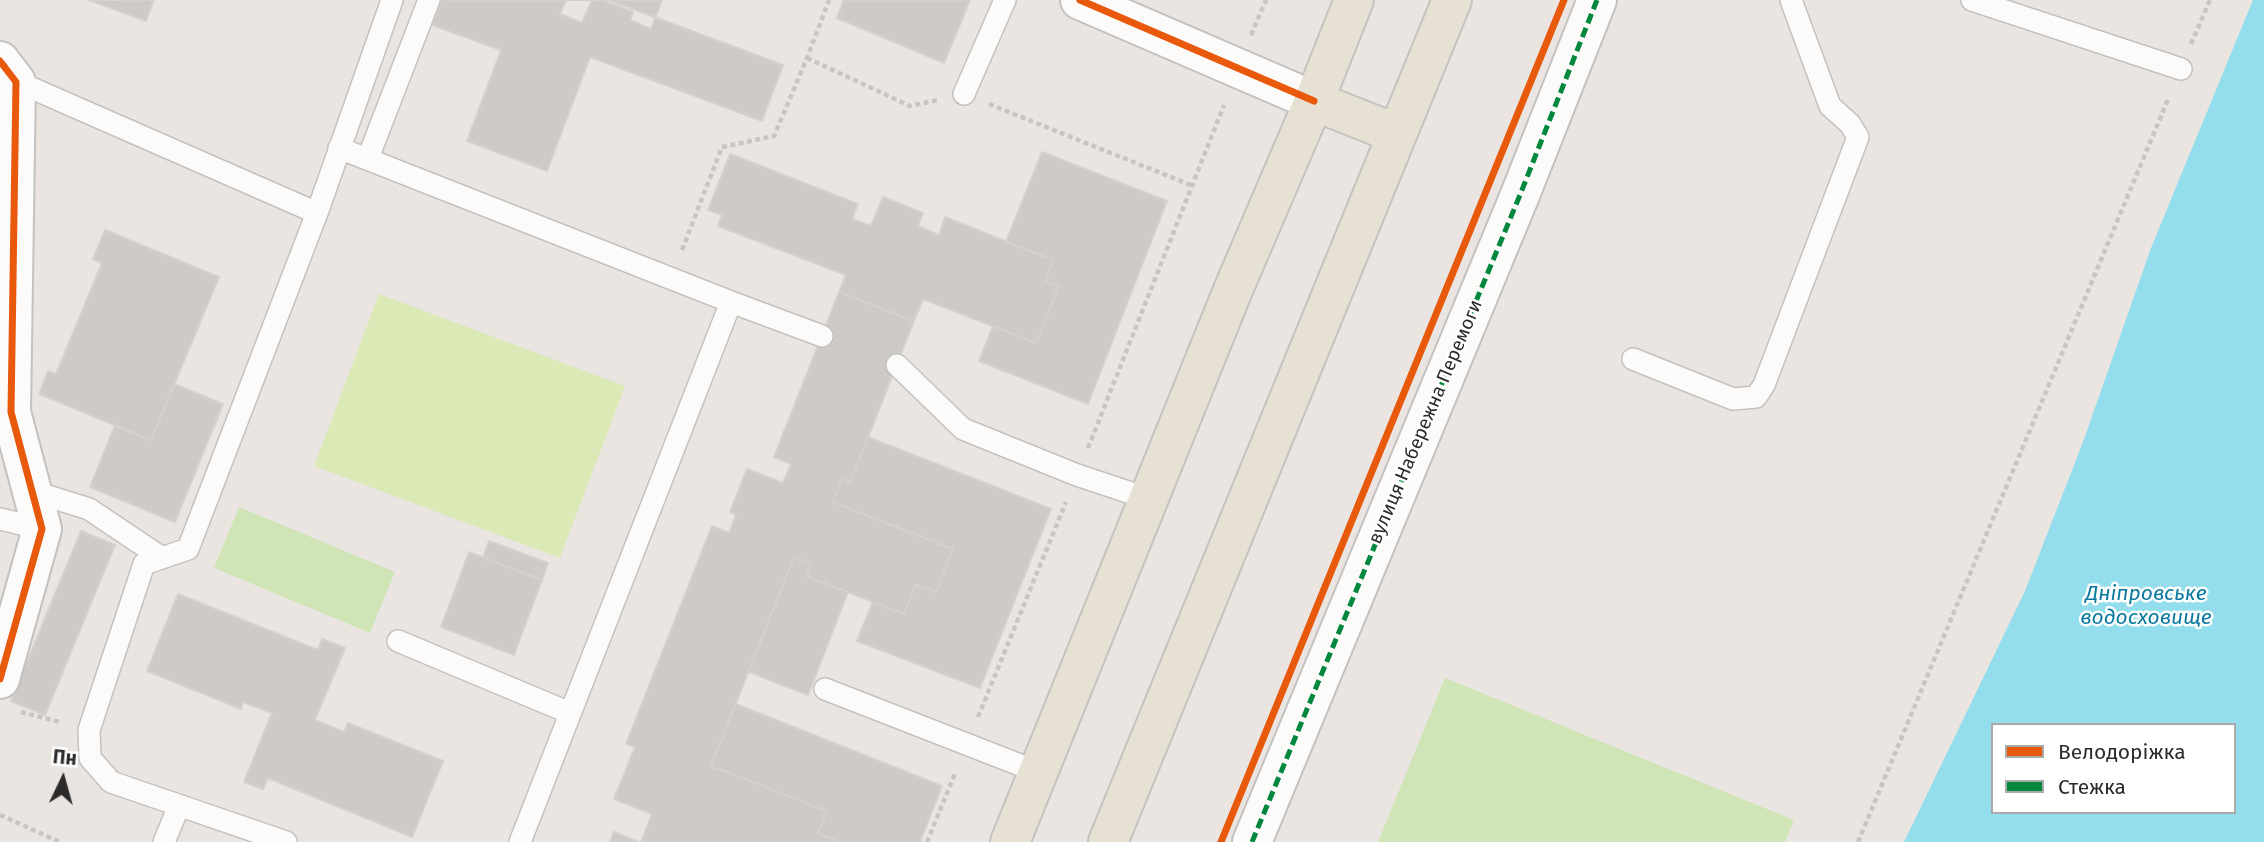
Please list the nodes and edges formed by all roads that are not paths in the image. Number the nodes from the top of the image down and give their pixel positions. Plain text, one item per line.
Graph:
1 (392, 0) edge
2 (429, 0) edge
3 (1005, 0) edge
4 (1080, 0) edge
5 (1354, 0) edge
6 (1452, 0) edge
7 (1597, 0) edge
8 (1791, 0) edge
9 (1972, 0) edge
10 (2181, 68) road end
11 (5, 72) edge
12 (964, 94) road end
13 (1314, 101) junction
14 (1397, 134) junction
15 (339, 148) junction
16 (368, 158) junction
17 (317, 213) junction
18 (731, 302) junction
19 (822, 336) dead end
20 (1633, 359) dead end
21 (897, 365) dead end
22 (32, 491) junction
23 (1149, 499) junction
24 (0, 519) edge
25 (42, 529) junction
26 (162, 558) junction
27 (398, 640) dead end
28 (825, 689) dead end
29 (6, 694) edge
30 (570, 713) junction
31 (1038, 772) junction
32 (179, 806) junction
33 (164, 842) edge
34 (286, 842) edge
35 (520, 842) edge
36 (1010, 842) edge
37 (1108, 842) edge
38 (1252, 842) edge

1 - 15 lane
2 - 16 lane
3 - 12 lane
4 - 13 street
5 - 13 main road
6 - 14 main road
7 - 38 street, вулиця Набережна Перемоги
8 - 20 lane
9 - 10 lane
11 - 17 lane
11 - 22 street
13 - 14 main road
13 - 23 main road
14 - 37 main road
15 - 16 lane
15 - 17 lane
16 - 18 lane
17 - 26 lane
18 - 19 lane
18 - 30 lane
21 - 23 lane
22 - 25 street
22 - 26 lane
23 - 31 main road
24 - 25 lane
25 - 29 street
26 - 32 lane
27 - 30 lane
28 - 31 lane
30 - 35 lane
31 - 36 main road
32 - 33 lane
32 - 34 lane

